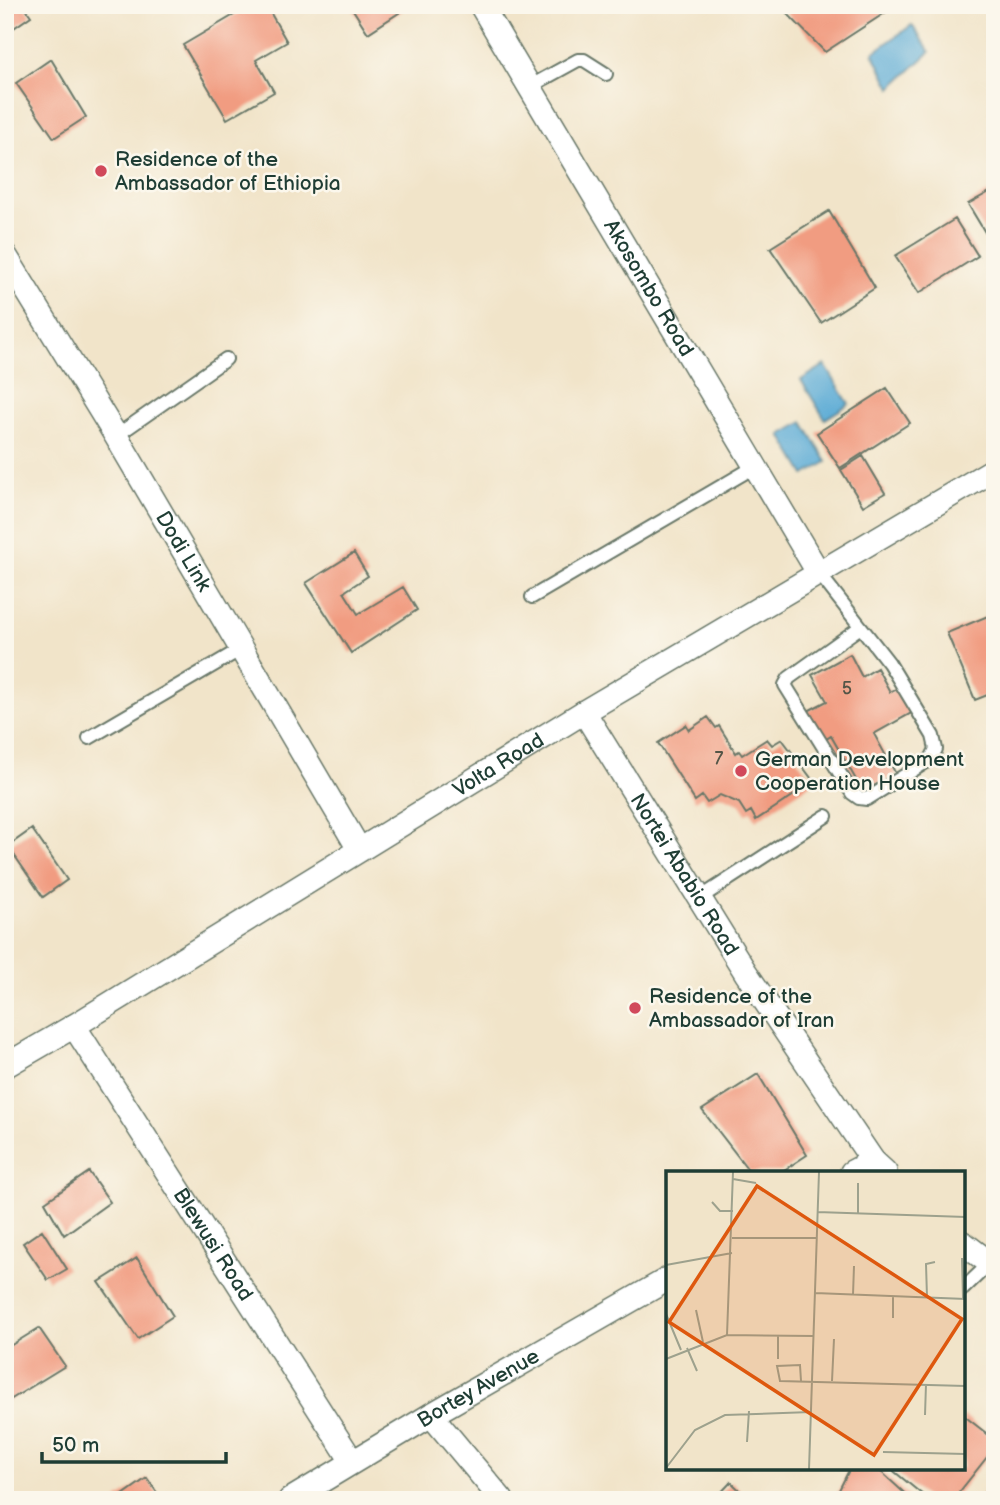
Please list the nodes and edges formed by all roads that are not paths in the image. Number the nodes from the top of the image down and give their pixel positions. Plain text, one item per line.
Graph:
1 (481, 5) edge
2 (606, 74) dead end
3 (529, 87) junction
4 (6, 257) edge
5 (226, 359) dead end
6 (116, 436) junction
7 (756, 466) junction
8 (994, 472) edge
9 (818, 572) junction
10 (532, 597) dead end
11 (859, 628) junction
12 (241, 649) junction
13 (584, 712) junction
14 (89, 738) dead end
15 (826, 816) dead end
16 (359, 849) junction
17 (700, 898) junction
18 (74, 1026) junction
19 (5, 1066) edge
20 (879, 1167) edge
21 (857, 1171) edge
22 (965, 1245) edge
23 (992, 1265) edge
24 (666, 1280) edge
25 (965, 1287) edge
26 (431, 1415) junction
27 (352, 1461) junction
28 (290, 1500) edge
29 (502, 1500) edge

1 - 3 street, Akosombo Road
2 - 3 lane
3 - 7 street, Akosombo Road
4 - 6 street, Dodi Link
5 - 6 lane
6 - 12 street, Dodi Link
7 - 9 street, Akosombo Road
7 - 10 lane
8 - 9 street, Volta Road
9 - 11 lane
9 - 13 street, Volta Road
11 - 11 lane
12 - 14 lane
12 - 16 street, Dodi Link
13 - 16 street, Volta Road
13 - 17 street, Nortei Ababio Road
15 - 17 lane
16 - 18 street, Volta Road
17 - 20 street, Nortei Ababio Road
18 - 19 street, Volta Road
18 - 27 street, Blewusi Road
20 - 21 street
22 - 23 street
23 - 25 lane
24 - 26 street, Bortey Avenue
26 - 27 street, Bortey Avenue
26 - 29 street
27 - 28 street, Bortey Avenue

